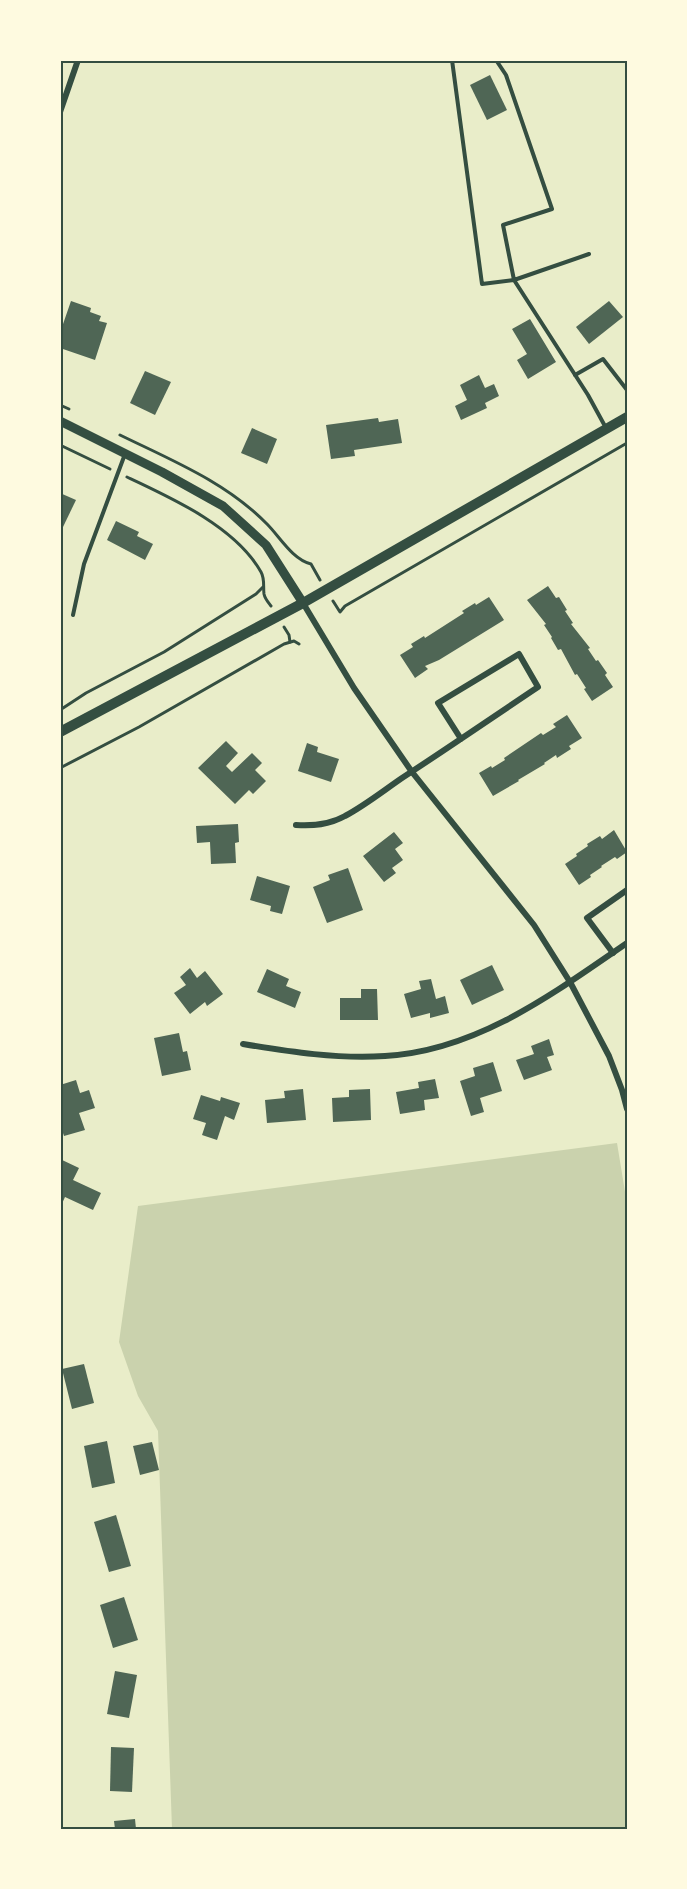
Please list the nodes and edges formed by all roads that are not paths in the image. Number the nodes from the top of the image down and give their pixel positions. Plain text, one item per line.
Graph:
1 (78, 60) edge
2 (452, 60) edge
3 (496, 60) edge
4 (60, 112) edge
5 (589, 254) dead end
6 (514, 280) junction
7 (575, 375) junction
8 (627, 390) edge
9 (627, 417) edge
10 (60, 421) edge
11 (606, 429) junction
12 (125, 453) junction
13 (303, 603) junction
14 (73, 615) dead end
15 (60, 732) edge
16 (461, 739) junction
17 (412, 772) junction
18 (296, 825) dead end
19 (627, 890) edge
20 (627, 943) edge
21 (613, 953) junction
22 (570, 982) junction
23 (243, 1044) dead end
24 (627, 1109) edge

1 - 4 street
2 - 6 lane
3 - 6 lane
5 - 6 lane
6 - 7 lane
7 - 8 lane
7 - 11 lane
9 - 11 main road
10 - 12 street
11 - 13 main road
12 - 13 street
12 - 14 lane
13 - 15 main road
13 - 17 street
16 - 16 street
16 - 17 street
17 - 18 street
17 - 22 street
19 - 21 street
20 - 21 street
21 - 22 street
22 - 23 street
22 - 24 street

